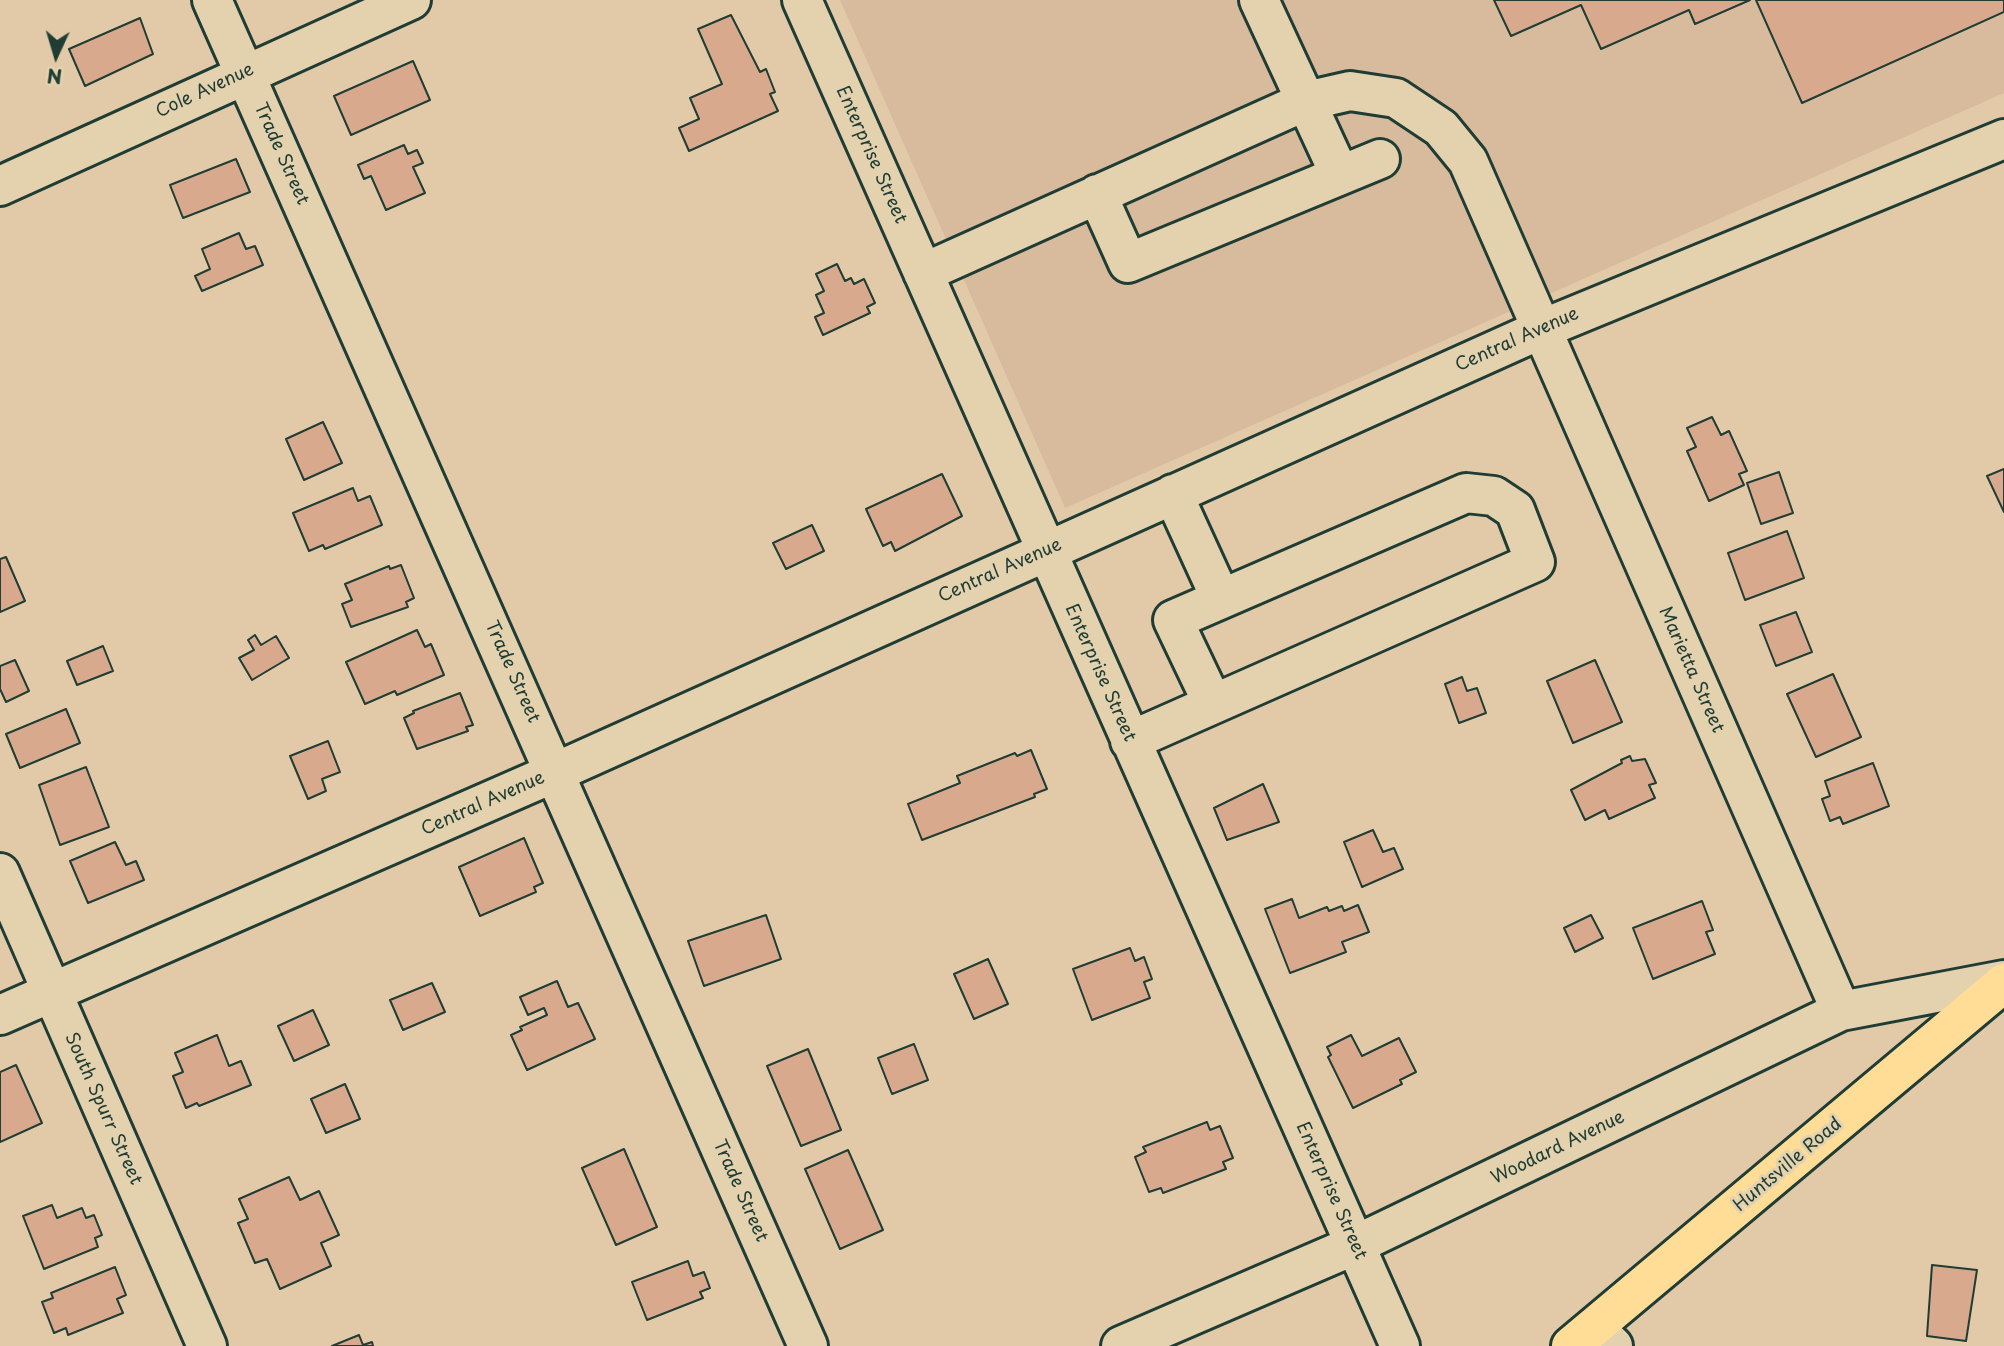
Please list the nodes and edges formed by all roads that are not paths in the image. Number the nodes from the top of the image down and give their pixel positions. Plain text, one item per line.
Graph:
1 (212, 0) edge
2 (411, 0) edge
3 (802, 0) edge
4 (1259, 0) edge
5 (245, 73) junction
6 (1306, 101) junction
7 (2004, 139) edge
8 (1380, 159) dead end
9 (1340, 175) junction
10 (0, 186) edge
11 (1097, 194) junction
12 (923, 273) junction
13 (1542, 329) junction
14 (1173, 494) junction
15 (1045, 550) junction
16 (1221, 599) junction
17 (1213, 704) junction
18 (1130, 741) junction
19 (556, 772) junction
20 (0, 873) edge
21 (2004, 982) edge
22 (52, 992) junction
23 (1841, 1011) junction
24 (0, 1015) edge
25 (1355, 1245) junction
26 (1593, 1340) edge
27 (207, 1346) edge
28 (808, 1346) edge
29 (1121, 1346) edge
30 (1400, 1346) edge

1 - 5 street, Trade Street
2 - 5 street, Cole Avenue
3 - 12 street, Enterprise Street
4 - 6 street
5 - 10 street, Cole Avenue
5 - 19 street, Trade Street
6 - 9 street
6 - 11 street, Marietta Street
6 - 13 street, Marietta Street
7 - 13 street, Central Avenue
8 - 9 street
9 - 11 street
11 - 12 street, Marietta Street
12 - 15 street, Enterprise Street
13 - 14 street, Central Avenue
13 - 23 street, Marietta Street
14 - 15 street, Central Avenue
14 - 16 street
15 - 18 street, Enterprise Street
15 - 19 street, Central Avenue
16 - 17 street
16 - 17 street
17 - 18 street
18 - 25 street, Enterprise Street
19 - 22 street, Central Avenue
19 - 28 street, Trade Street
20 - 22 street, South Spurr Street
21 - 23 street, Woodard Avenue
21 - 26 main road, Huntsville Road
22 - 24 street, Central Avenue
22 - 27 street, South Spurr Street
23 - 25 street, Woodard Avenue
25 - 29 street, Woodard Avenue
25 - 30 street, Enterprise Street

